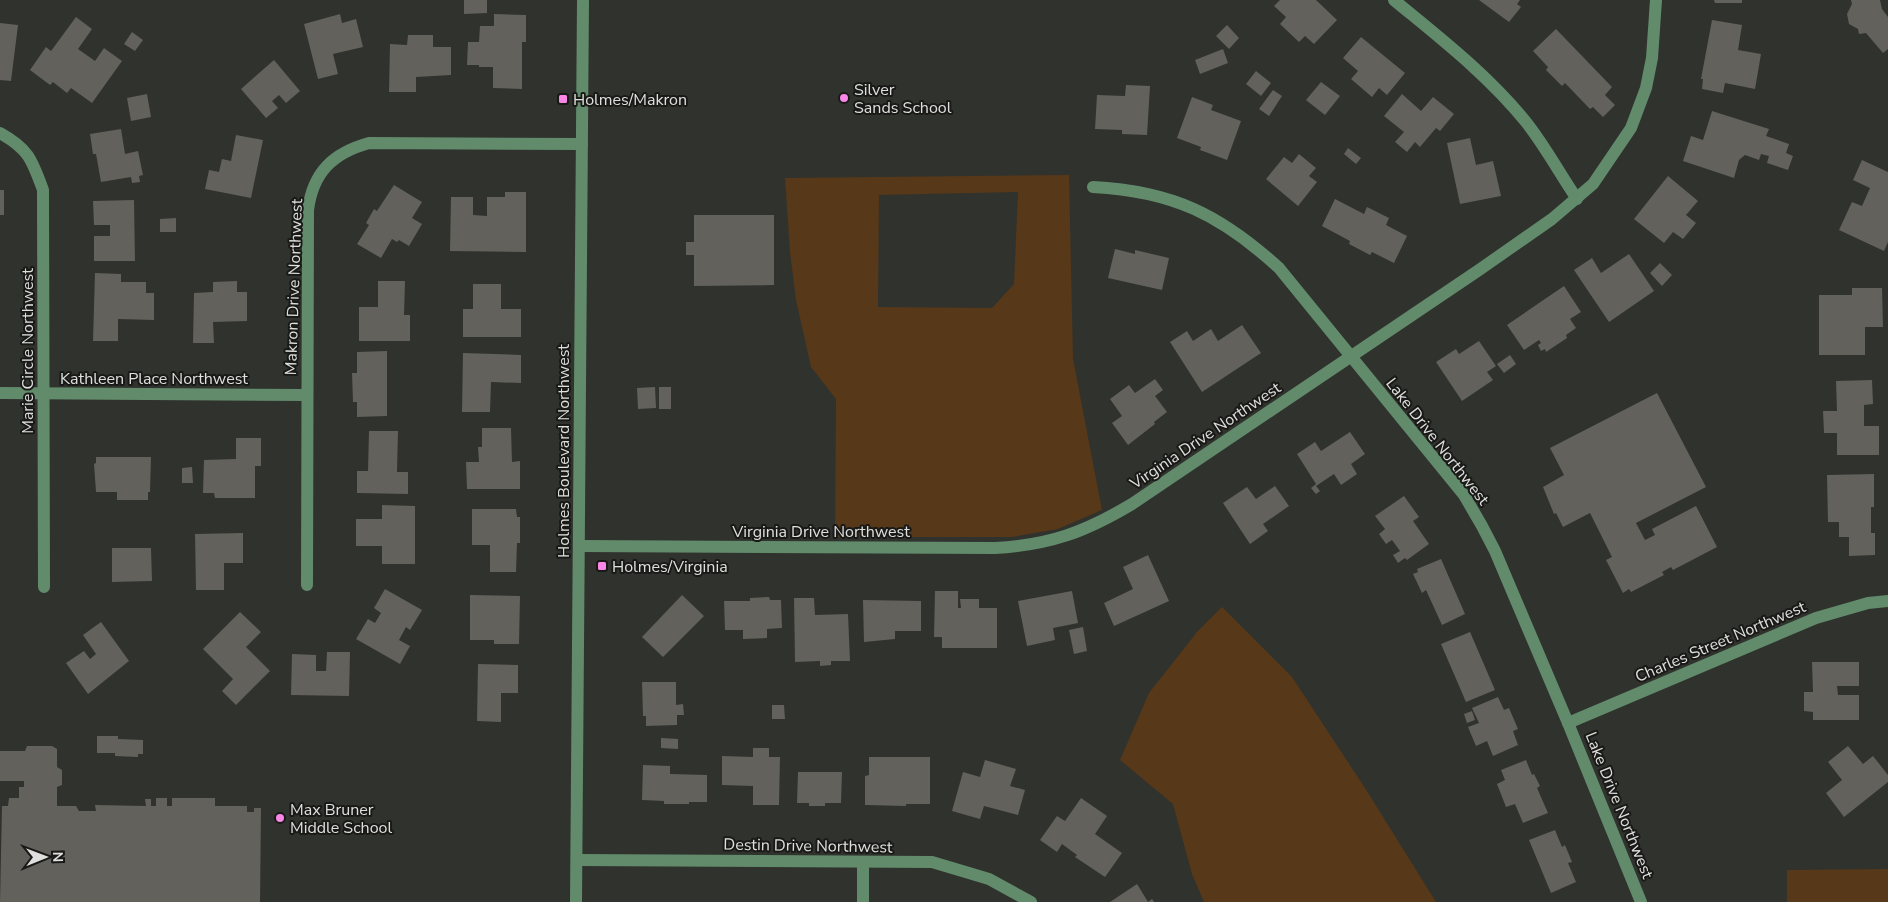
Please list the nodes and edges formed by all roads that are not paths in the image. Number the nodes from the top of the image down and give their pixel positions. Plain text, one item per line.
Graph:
1 (583, 0) edge
2 (1394, 0) edge
3 (1656, 0) edge
4 (0, 134) edge
5 (582, 144) junction
6 (1093, 187) dead end
7 (1577, 199) junction
8 (1351, 356) junction
9 (0, 393) edge
10 (42, 394) junction
11 (307, 395) junction
12 (579, 546) junction
13 (307, 585) dead end
14 (44, 587) dead end
15 (1888, 601) edge
16 (1568, 723) junction
17 (577, 860) junction
18 (863, 862) junction
19 (576, 902) edge
20 (863, 902) edge
21 (1031, 902) edge
22 (1641, 902) edge

1 - 5 street, Holmes Boulevard Northwest
2 - 7 street
3 - 7 street, Virginia Drive Northwest
4 - 10 street, Marie Circle Northwest
5 - 11 street, Makron Drive Northwest
5 - 12 street, Holmes Boulevard Northwest
6 - 8 street, Lake Drive Northwest
7 - 8 street, Virginia Drive Northwest
8 - 12 street, Virginia Drive Northwest
8 - 16 street, Lake Drive Northwest
9 - 10 street, Kathleen Place Northwest
10 - 11 street, Kathleen Place Northwest
10 - 14 street, Marie Circle Northwest
11 - 13 street, Makron Drive Northwest
12 - 17 street, Holmes Boulevard Northwest
15 - 16 street, Charles Street Northwest
16 - 22 street, Lake Drive Northwest
17 - 18 street, Destin Drive Northwest
17 - 19 street, Holmes Boulevard Northwest
18 - 20 street
18 - 21 street, Destin Drive Northwest

